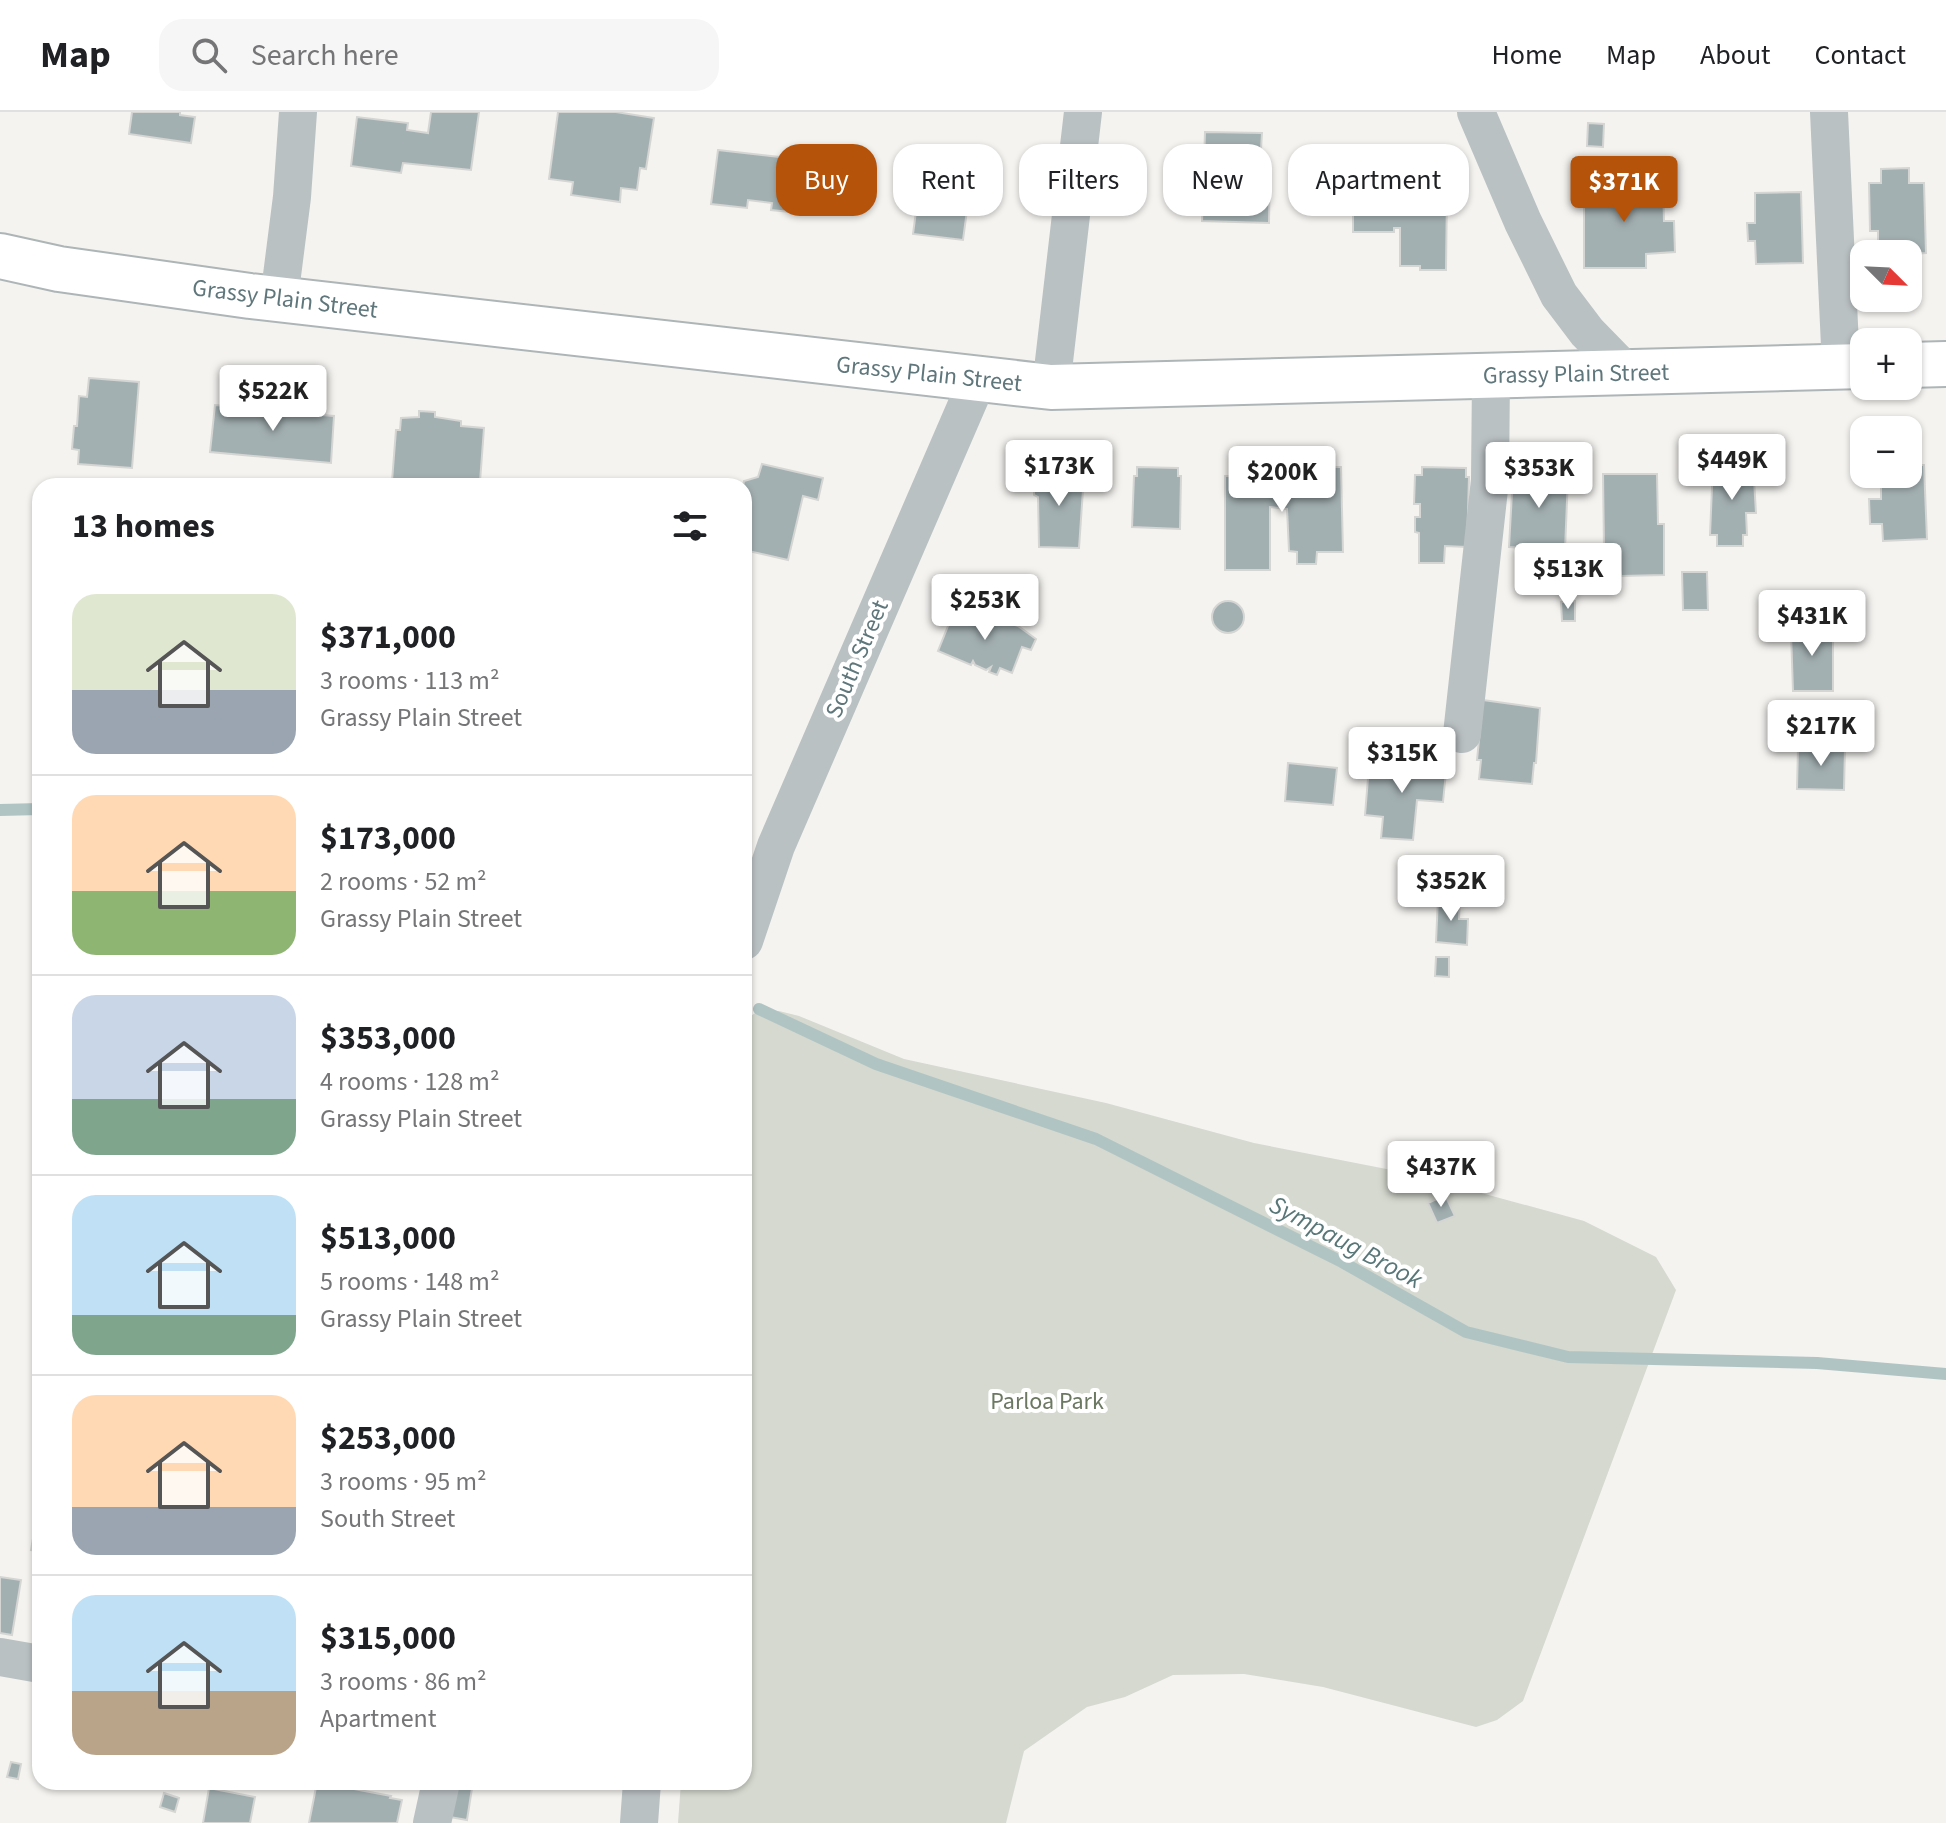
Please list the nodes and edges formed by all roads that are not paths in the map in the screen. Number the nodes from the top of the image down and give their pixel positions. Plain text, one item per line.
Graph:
1 (298, 112) edge
2 (1083, 112) edge
3 (1476, 112) edge
4 (1829, 112) edge
5 (0, 256) edge
6 (279, 299) junction
7 (1850, 334) edge
8 (1946, 364) edge
9 (1922, 365) edge
10 (1850, 366) edge
11 (1627, 373) junction
12 (1491, 376) junction
13 (978, 379) junction
14 (1051, 387) junction
15 (1462, 734) dead end
16 (752, 917) edge
17 (0, 1657) edge
18 (32, 1663) edge
19 (439, 1790) edge
20 (641, 1790) edge
21 (432, 1823) edge
22 (639, 1823) edge

1 - 6 street
2 - 14 street
3 - 11 street
4 - 7 street
5 - 6 main road, Grassy Plain Street
6 - 13 main road, Grassy Plain Street
8 - 9 main road
10 - 11 main road, Grassy Plain Street
11 - 12 main road, Grassy Plain Street
12 - 14 main road, Grassy Plain Street
12 - 15 street
13 - 14 main road, Grassy Plain Street
13 - 16 street, South Street
17 - 18 street
19 - 21 street
20 - 22 street

